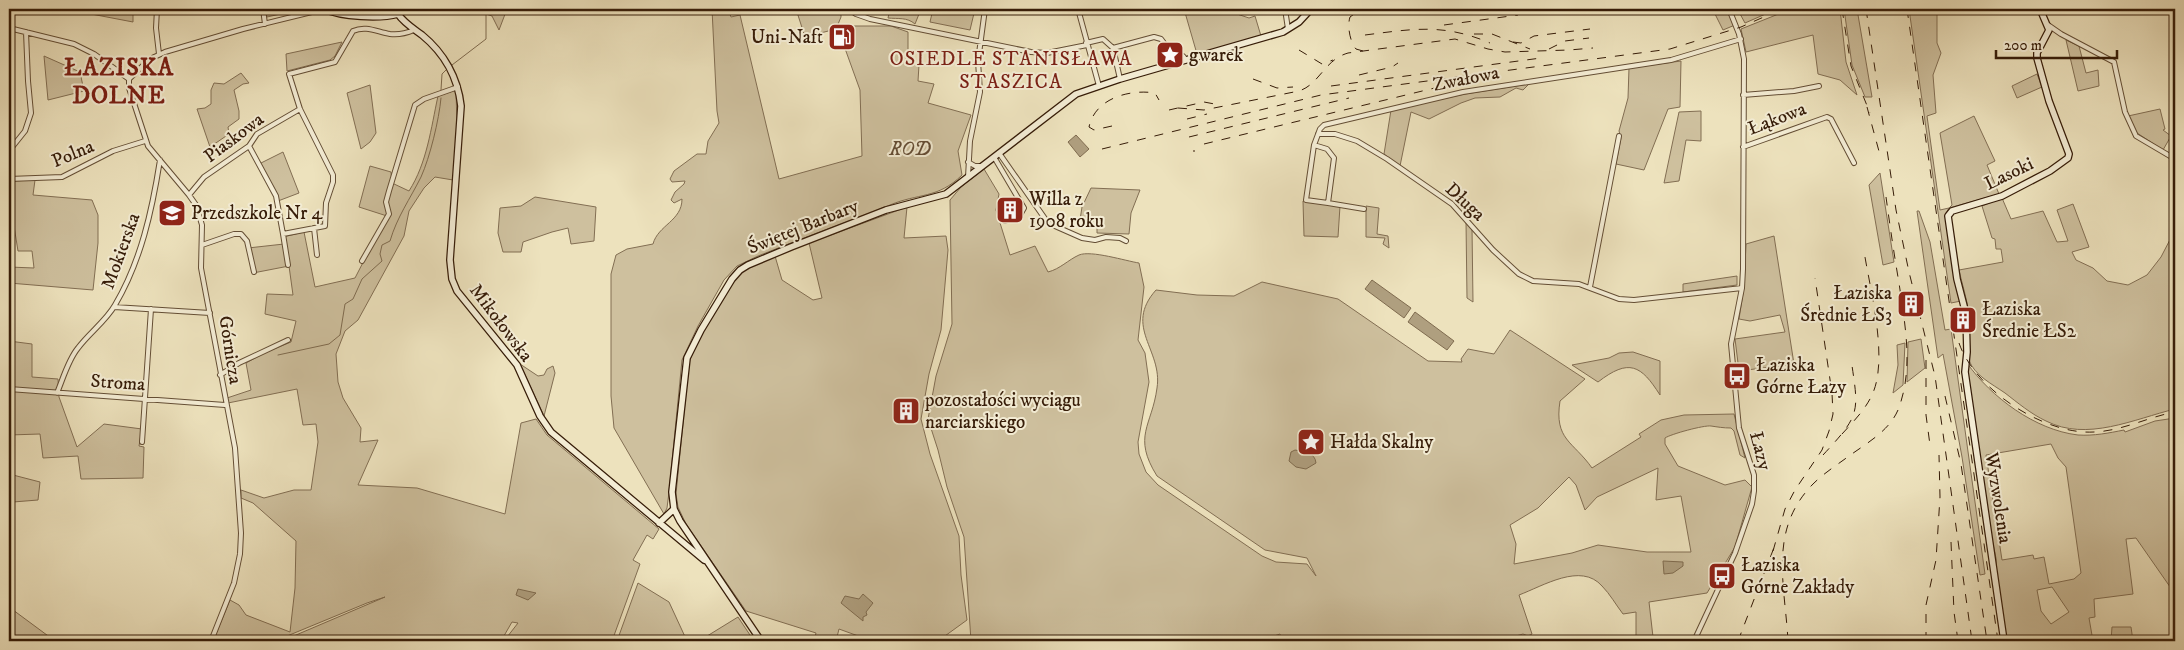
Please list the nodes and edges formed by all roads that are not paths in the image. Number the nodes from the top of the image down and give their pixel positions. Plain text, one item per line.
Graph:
1 (157, 9) edge
2 (263, 9) edge
3 (324, 9) edge
4 (409, 9) edge
5 (849, 9) edge
6 (985, 9) edge
7 (1078, 9) edge
8 (1285, 9) edge
9 (1311, 9) edge
10 (1729, 9) edge
11 (2040, 9) edge
12 (398, 14) junction
13 (266, 24) junction
14 (2048, 25) junction
15 (9, 28) edge
16 (1289, 29) junction
17 (416, 30) junction
18 (26, 32) junction
19 (1741, 39) junction
20 (980, 42) junction
21 (1087, 44) junction
22 (1113, 48) junction
23 (159, 54) junction
24 (1186, 60) junction
25 (1120, 78) junction
26 (129, 79) junction
27 (1099, 86) junction
28 (1818, 86) dead end
29 (458, 87) junction
30 (1743, 95) junction
31 (300, 109) junction
32 (1318, 134) junction
33 (1619, 136) dead end
34 (145, 141) junction
35 (1314, 145) junction
36 (248, 146) junction
37 (1743, 147) junction
38 (9, 151) edge
39 (996, 155) junction
40 (2175, 158) edge
41 (160, 160) junction
42 (968, 162) junction
43 (1854, 163) dead end
44 (982, 166) junction
45 (968, 177) junction
46 (9, 179) edge
47 (189, 195) junction
48 (1328, 203) junction
49 (1364, 209) dead end
50 (1005, 222) dead end
51 (314, 228) junction
52 (283, 234) junction
53 (1126, 241) dead end
54 (202, 245) junction
55 (317, 255) dead end
56 (362, 261) dead end
57 (288, 265) dead end
58 (254, 272) dead end
59 (1590, 287) junction
60 (1742, 288) junction
61 (114, 307) junction
62 (151, 309) junction
63 (210, 313) junction
64 (288, 340) dead end
65 (1966, 360) joint
66 (220, 375) junction
67 (9, 389) edge
68 (57, 393) junction
69 (146, 399) junction
70 (225, 405) junction
71 (142, 442) dead end
72 (674, 509) junction
73 (659, 523) junction
74 (708, 563) junction
75 (211, 641) edge
76 (761, 641) edge
77 (1694, 641) edge
78 (2004, 641) edge

1 - 23 street
2 - 13 street
3 - 12 street
3 - 13 street
4 - 12 street
5 - 20 street
6 - 20 street
7 - 21 street
8 - 16 street
9 - 16 street, Świętej Barbary
10 - 19 street, Łąkowa
11 - 14 street
12 - 17 street, Mikołowska
13 - 23 street
14 - 40 street
14 - 65 street, Lasoki
15 - 18 street
16 - 24 street, Świętej Barbary
17 - 29 street, Mikołowska
17 - 31 street
18 - 26 street
18 - 38 street
19 - 30 street, Łąkowa
19 - 32 street, Zwałowa
20 - 21 street
20 - 42 street
21 - 22 street
21 - 27 street
22 - 24 street
22 - 25 street
23 - 26 street
24 - 25 street, Świętej Barbary
25 - 27 street, Świętej Barbary
26 - 34 street, Górnicza
27 - 39 street, Świętej Barbary
28 - 30 street
29 - 56 street
29 - 73 street, Mikołowska
30 - 37 street, Łąkowa
31 - 36 street, Piaskowa
31 - 51 street
32 - 35 street
32 - 59 street, Długa
33 - 59 street
34 - 41 street, Górnicza
34 - 46 street, Polna
35 - 48 street
35 - 48 street
36 - 47 street, Piaskowa
36 - 52 street
37 - 43 street, Łąkowa
37 - 60 street, Łąkowa
39 - 44 street, Świętej Barbary
39 - 50 street
39 - 53 street
41 - 47 street, Górnicza
41 - 61 street, Mokierska
42 - 44 street
42 - 45 street
44 - 45 street, Świętej Barbary
45 - 72 street, Świętej Barbary
47 - 54 street, Górnicza
48 - 49 street
51 - 52 street
51 - 55 street
52 - 57 street
54 - 58 street
54 - 63 street, Górnicza
59 - 60 street, Długa
60 - 77 street, Łazy
61 - 62 street
61 - 68 street, Mokierska
62 - 63 street
62 - 69 street
63 - 66 street, Górnicza
64 - 66 street
65 - 78 street, Wyzwolenia
66 - 70 street, Górnicza
67 - 68 street, Stroma
68 - 69 street, Stroma
69 - 70 street, Stroma
69 - 71 street
70 - 75 street, Górnicza
72 - 73 street
72 - 74 street, Świętej Barbary
73 - 74 street, Mikołowska
74 - 76 street

